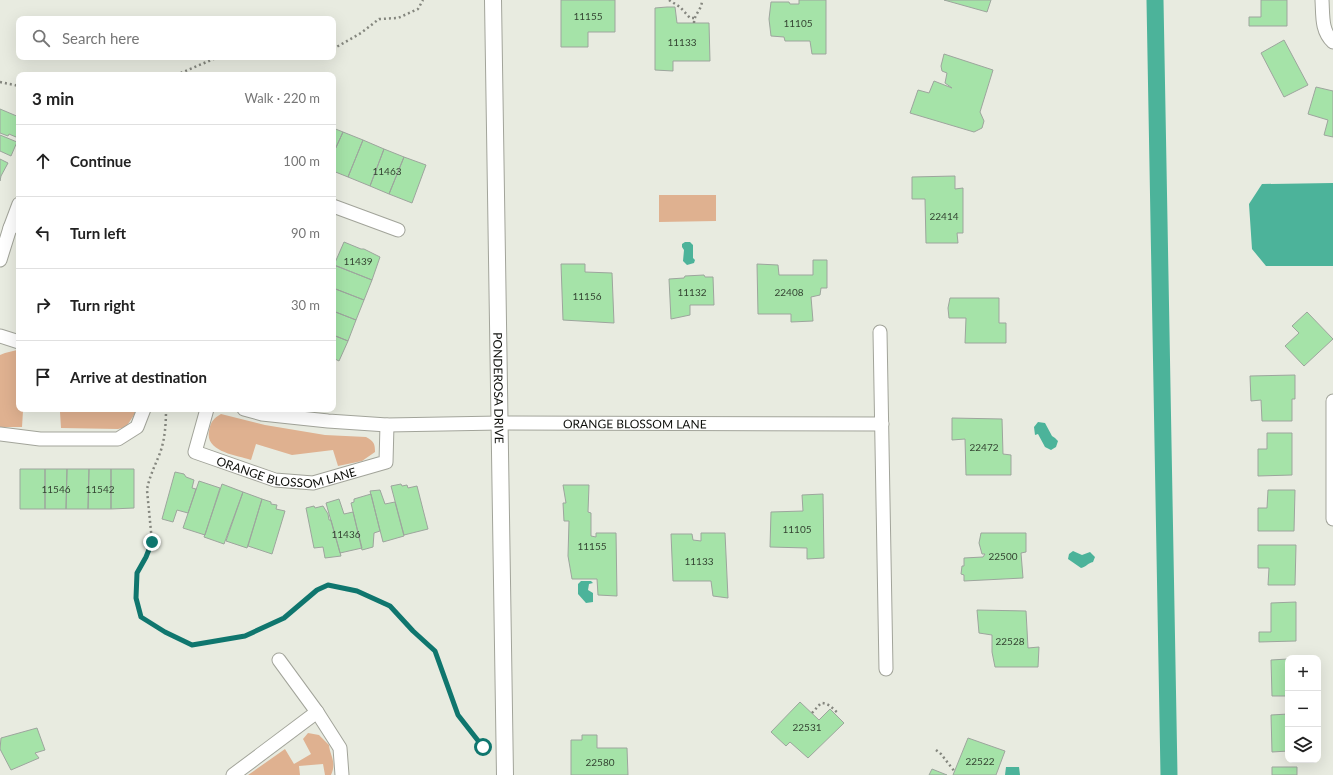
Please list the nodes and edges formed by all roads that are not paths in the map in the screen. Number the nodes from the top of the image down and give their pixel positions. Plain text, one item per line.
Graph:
1 (493, 0) edge
2 (1322, 0) edge
3 (1333, 42) edge
4 (336, 207) edge
5 (14, 226) edge
6 (398, 230) dead end
7 (0, 260) edge
8 (880, 332) dead end
9 (0, 336) edge
10 (16, 341) edge
11 (1333, 400) edge
12 (143, 412) edge
13 (206, 412) edge
14 (269, 412) edge
15 (500, 423) junction
16 (882, 424) junction
17 (387, 425) junction
18 (0, 434) edge
19 (1333, 518) edge
20 (279, 660) dead end
21 (886, 669) dead end
22 (317, 712) junction
23 (234, 775) edge
24 (342, 775) edge
25 (505, 775) edge

1 - 15 street, PONDEROSA DRIVE
2 - 3 street
4 - 6 street
5 - 7 street
8 - 16 street
9 - 10 street
11 - 19 street
12 - 18 street
13 - 17 street, ORANGE BLOSSOM LANE
14 - 17 street, ORANGE BLOSSOM LANE
15 - 16 street, ORANGE BLOSSOM LANE
15 - 17 street, ORANGE BLOSSOM LANE
15 - 25 street, PONDEROSA DRIVE
16 - 21 street
20 - 22 street
22 - 23 street
22 - 24 street

